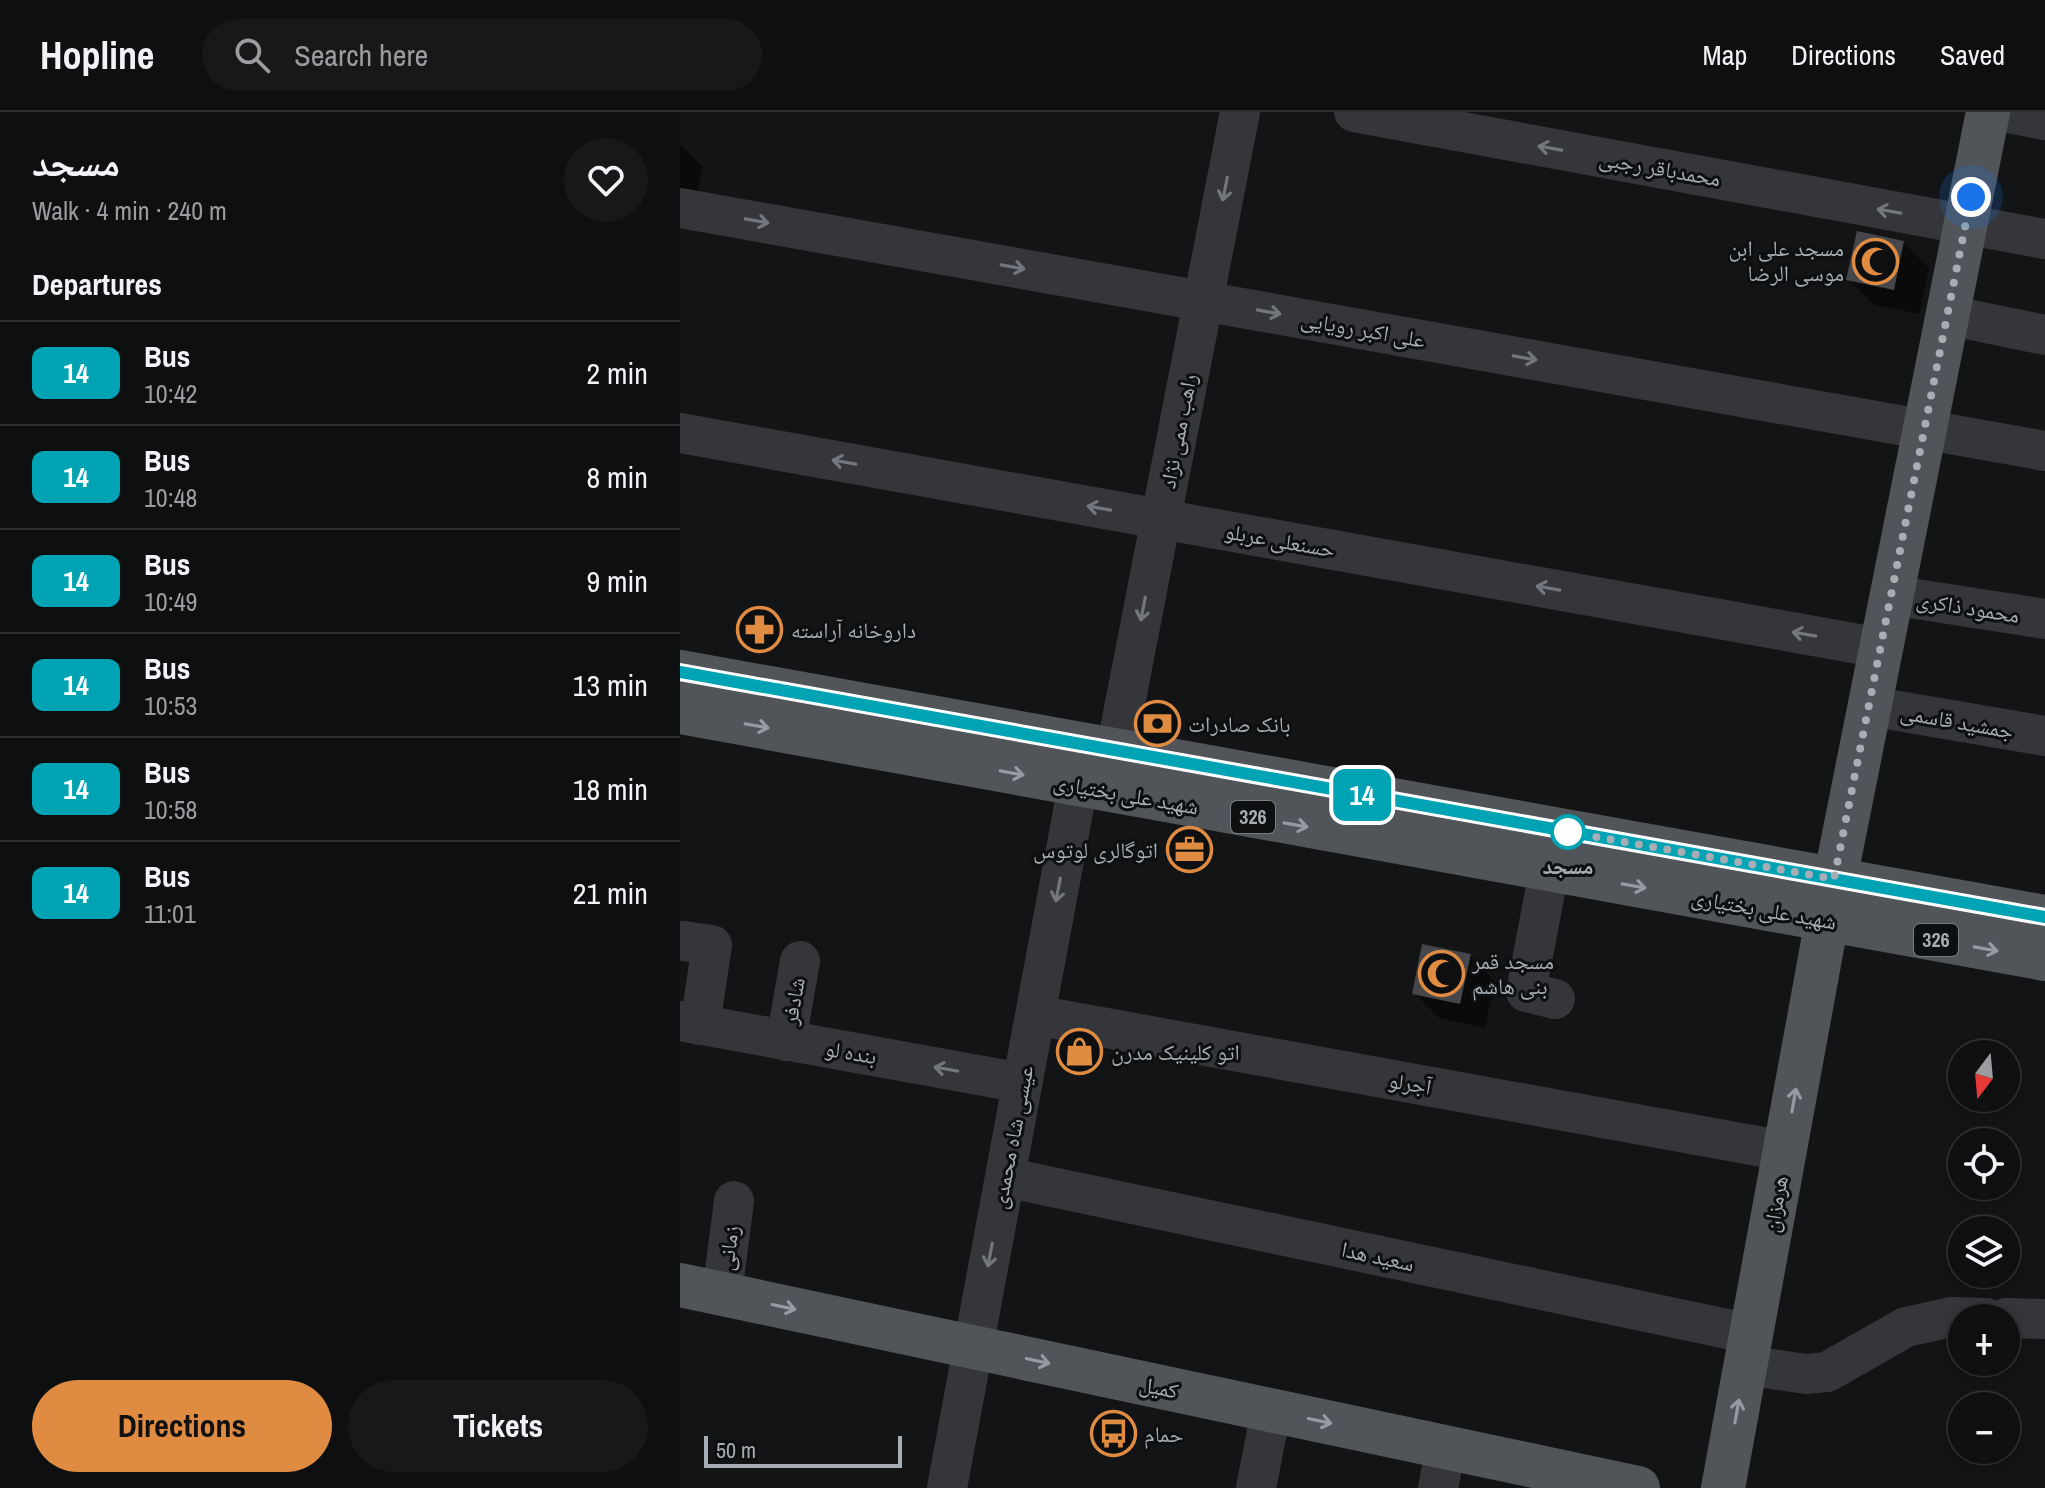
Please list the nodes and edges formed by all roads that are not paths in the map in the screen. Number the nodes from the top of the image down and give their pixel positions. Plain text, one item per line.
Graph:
1 (1240, 112) edge
2 (1354, 112) edge
3 (1988, 112) edge
4 (2003, 112) edge
5 (2045, 120) edge
6 (680, 208) edge
7 (1965, 225) junction
8 (2045, 239) edge
9 (1203, 300) junction
10 (1947, 315) junction
11 (2045, 335) edge
12 (1925, 429) junction
13 (680, 433) edge
14 (2045, 451) edge
15 (1161, 519) junction
16 (1891, 595) junction
17 (2045, 619) edge
18 (1881, 648) junction
19 (680, 672) edge
20 (1869, 706) junction
21 (680, 712) edge
22 (2045, 736) edge
23 (1100, 775) junction
24 (1549, 871) junction
25 (1830, 900) junction
26 (2045, 917) edge
27 (1944, 920) junction
28 (683, 941) dead end
29 (2045, 959) edge
30 (800, 961) dead end
31 (1555, 999) dead end
32 (1035, 1015) junction
33 (690, 1023) edge
34 (786, 1041) junction
35 (1022, 1083) junction
36 (1785, 1151) junction
37 (1005, 1177) junction
38 (734, 1201) dead end
39 (701, 1290) edge
40 (1948, 1318) edge
41 (2020, 1318) edge
42 (2045, 1319) edge
43 (973, 1347) junction
44 (1748, 1350) junction
45 (1271, 1411) junction
46 (1442, 1468) edge
47 (1506, 1474) edge
48 (947, 1488) edge
49 (1256, 1488) edge
50 (1638, 1488) edge
51 (1723, 1488) edge

1 -> 9 street, راهب ممی نژاد
7 -> 2 street, محمدباقر رجبی
3 - 7 main road, هرمزان
4 - 5 street
6 -> 9 street, علی اکبر رویایی
7 - 8 street, محمدباقر رجبی
7 - 10 main road, هرمزان
9 -> 12 street, علی اکبر رویایی
9 - 15 street, راهب ممی نژاد
10 - 11 street
10 - 12 main road, هرمزان
12 - 14 street, علی اکبر رویایی
12 - 16 main road, هرمزان
15 -> 13 street, حسنعلی عربلو
18 -> 15 street, حسنعلی عربلو
15 -> 23 street, راهب ممی نژاد
16 - 17 street, محمود ذاکری
16 - 18 main road, هرمزان
18 - 20 main road, هرمزان
19 - 23 main road, شهید علی بختیاری / 326
20 - 22 street, جمشید قاسمی
20 - 25 main road, هرمزان
21 -> 23 main road, شهید علی بختیاری / 326
23 -> 24 main road, شهید علی بختیاری / 326
23 - 25 main road, شهید علی بختیاری / 326
23 -> 32 street, عیسی شاه محمدی
24 -> 25 main road, شهید علی بختیاری / 326
24 - 31 street
25 - 27 main road, شهید علی بختیاری / 326
36 -> 25 main road, هرمزان
26 - 27 main road, شهید علی بختیاری / 326
27 -> 29 main road, شهید علی بختیاری / 326
28 - 33 street
30 - 34 street, شادفر
32 - 35 street, عیسی شاه محمدی
32 - 36 street, آجرلو
33 - 34 street, بنده لو
35 -> 34 street, بنده لو
35 - 37 street, عیسی شاه محمدی
36 - 44 main road, هرمزان
37 -> 43 street, عیسی شاه محمدی
37 - 44 street, سعید هدا
38 - 39 street, زمانی
39 -> 43 main road, کمیل
40 - 44 street, سعید هدا
41 - 42 street
43 -> 45 main road, کمیل
43 - 48 street, عیسی شاه محمدی
51 -> 44 main road, هرمزان
45 -> 46 main road, کمیل
45 - 49 street
46 - 47 main road, کمیل
47 - 50 main road, کمیل

